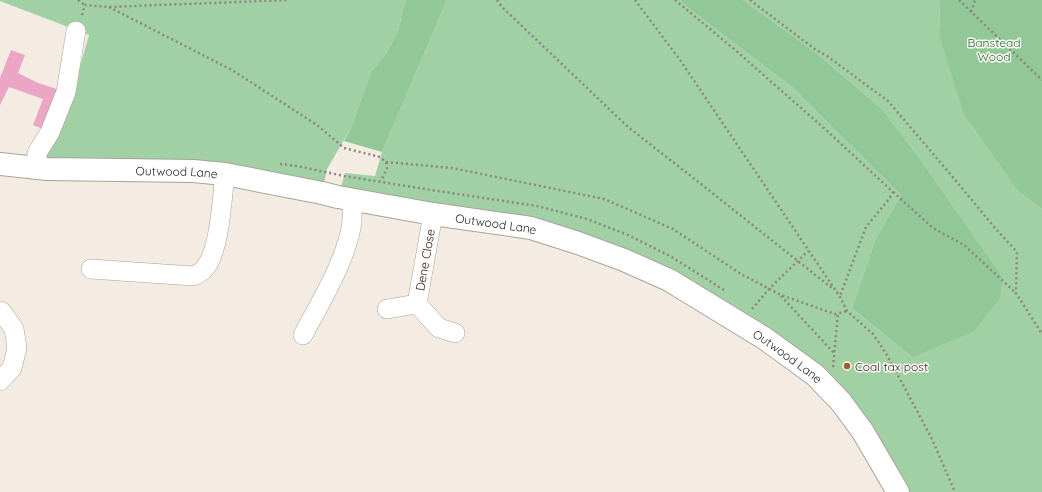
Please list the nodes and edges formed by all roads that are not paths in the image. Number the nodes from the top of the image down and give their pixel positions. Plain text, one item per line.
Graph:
1 (76, 31) road end
2 (0, 164) edge
3 (36, 168) junction
4 (225, 174) junction
5 (352, 200) junction
6 (433, 214) junction
7 (91, 269) dead end
8 (417, 304) junction
9 (387, 309) dead end
10 (0, 311) edge
11 (455, 333) dead end
12 (303, 335) dead end
13 (0, 381) edge
14 (898, 492) edge

1 - 3 street
2 - 3 main road, Outwood Lane
3 - 4 main road, Outwood Lane
4 - 5 main road, Outwood Lane
4 - 7 street
5 - 6 main road, Outwood Lane
5 - 12 street
6 - 8 street, Dene Close
6 - 14 main road, Outwood Lane
8 - 9 street
8 - 11 street, Dene Close
10 - 13 street

